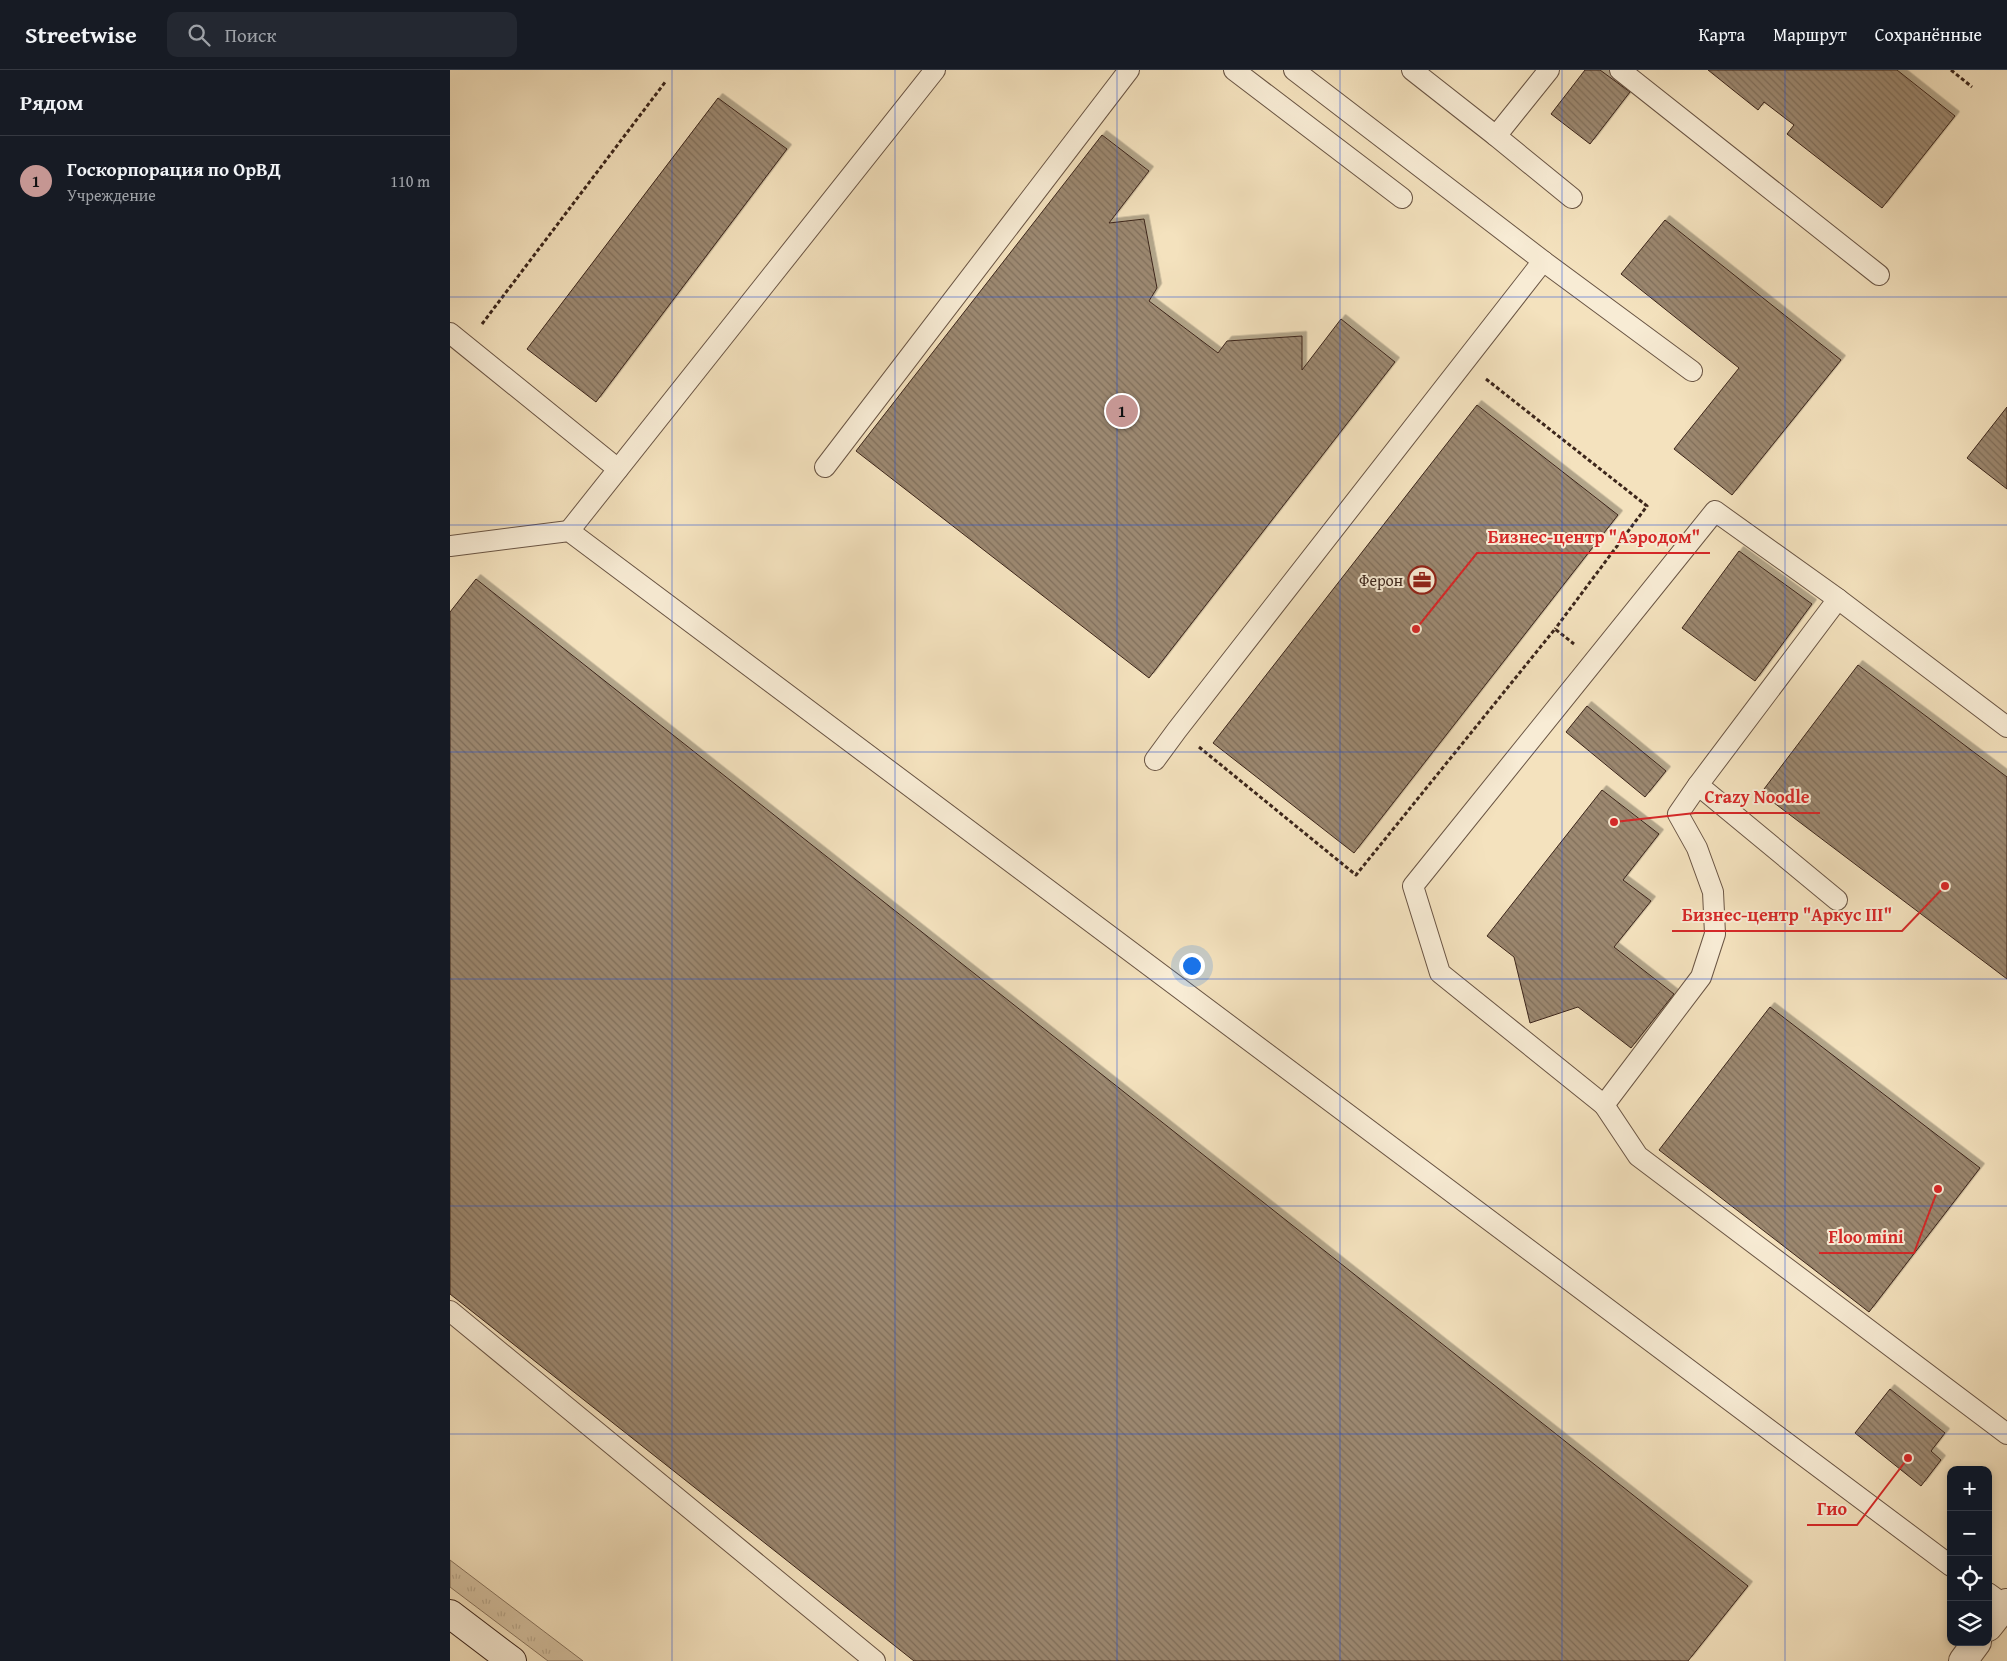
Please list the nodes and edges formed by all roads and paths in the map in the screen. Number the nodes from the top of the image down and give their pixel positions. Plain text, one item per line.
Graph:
1 (935, 70) edge
2 (1129, 70) edge
3 (1234, 70) edge
4 (1294, 70) edge
5 (1412, 70) edge
6 (1549, 70) edge
7 (1620, 70) edge
8 (1951, 70) edge
9 (666, 81) dead end
10 (1972, 87) dead end
11 (1496, 136) junction
12 (1402, 198) dead end
13 (1572, 198) dead end
14 (1543, 261) junction
15 (1878, 275) dead end
16 (450, 333) edge
17 (466, 346) junction
18 (1464, 361) junction
19 (1692, 371) dead end
20 (825, 466) dead end
21 (618, 469) junction
22 (568, 531) junction
23 (450, 546) edge
24 (1838, 600) junction
25 (1555, 629) junction
26 (1595, 660) junction
27 (2007, 727) edge
28 (1177, 730) junction
29 (1155, 760) dead end
30 (1698, 785) junction
31 (1837, 900) dead end
32 (1604, 1106) junction
33 (450, 1311) edge
34 (2007, 1434) edge
35 (1947, 1563) edge
36 (2000, 1600) edge
37 (450, 1614) edge
38 (1992, 1619) edge
39 (1974, 1646) edge
40 (512, 1661) edge
41 (875, 1661) edge
42 (1963, 1661) edge

1 - 21 lane
2 - 20 lane
3 - 12 lane
4 - 14 lane
5 - 11 lane
6 - 11 lane
7 - 15 lane
8 - 10 path
9 - 17 path
11 - 13 lane
14 - 18 lane
14 - 19 lane
16 - 17 lane
17 - 21 lane
18 - 25 path
18 - 28 lane
21 - 22 lane
22 - 23 lane
22 - 35 lane
24 - 26 lane
24 - 27 lane
24 - 30 lane
25 - 26 path
25 - 28 path
26 - 32 lane
28 - 29 lane
30 - 31 lane
30 - 32 lane
32 - 34 lane
33 - 41 lane
36 - 38 street
37 - 40 street
39 - 42 street

